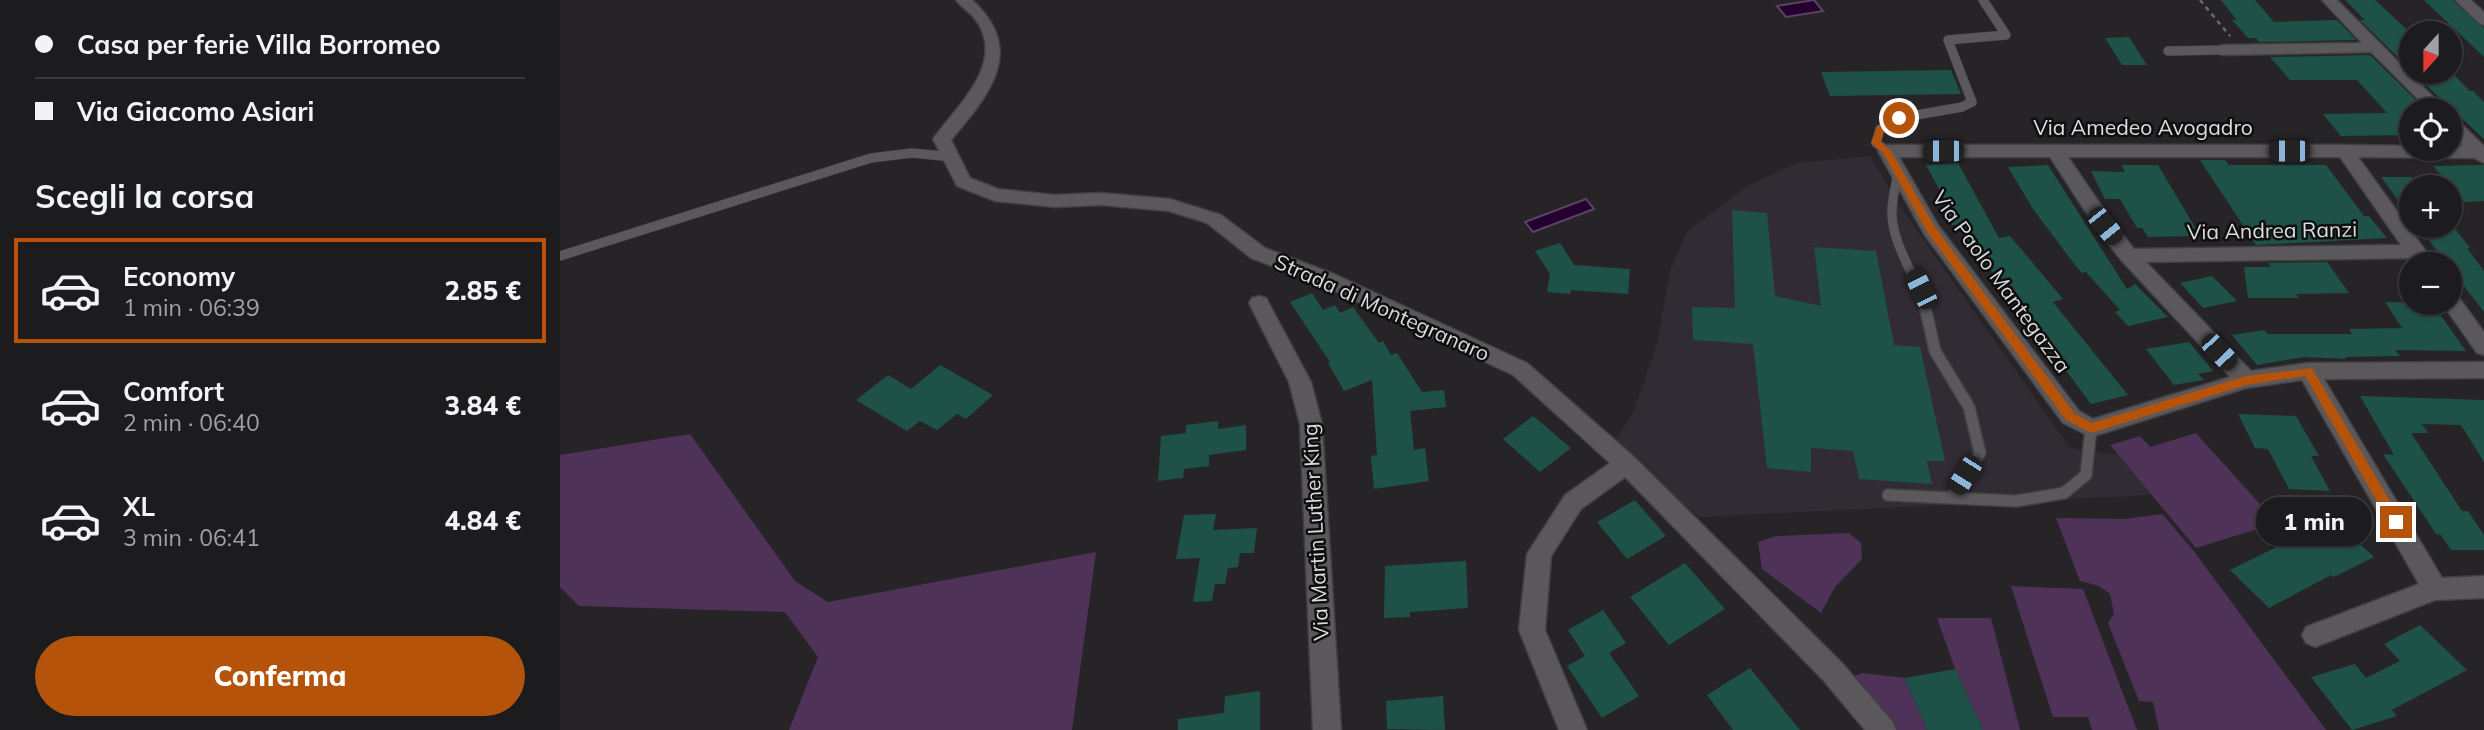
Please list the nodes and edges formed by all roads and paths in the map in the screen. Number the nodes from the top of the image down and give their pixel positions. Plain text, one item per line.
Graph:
1 (963, 0) edge
2 (1983, 0) edge
3 (2200, 0) edge
4 (2329, 0) edge
5 (2462, 0) edge
6 (2484, 20) edge
7 (2375, 47) junction
8 (2222, 50) joint
9 (2242, 50) junction
10 (2168, 51) dead end
11 (2426, 98) edge
12 (2462, 134) edge
13 (1887, 151) junction
14 (2054, 151) junction
15 (2344, 151) junction
16 (2482, 154) edge
17 (953, 156) junction
18 (1898, 171) junction
19 (2416, 252) edge
20 (560, 256) edge
21 (2129, 256) junction
22 (2399, 258) edge
23 (1259, 303) dead end
24 (2461, 315) edge
25 (2484, 347) edge
26 (2484, 370) edge
27 (2308, 371) junction
28 (2246, 380) junction
29 (2091, 428) junction
30 (1626, 464) junction
31 (1888, 495) dead end
32 (1951, 498) junction
33 (2484, 587) edge
34 (2435, 589) junction
35 (2315, 635) dead end
36 (1327, 730) edge
37 (1573, 730) edge
38 (1882, 730) edge

1 - 17 street, Strada di Montegranaro
2 - 13 lane
3 - 9 path
4 - 7 street
5 - 6 street
7 - 9 street
7 - 11 street
8 - 9 street
8 - 10 lane
12 - 16 street
13 - 14 street, Via Amedeo Avogadro
13 - 18 street, Via Paolo Mantegazza
14 - 15 street, Via Amedeo Avogadro
14 - 21 street
15 - 16 street, Via Amedeo Avogadro
15 - 19 street
17 - 20 lane
17 - 30 street, Strada di Montegranaro
18 - 29 street, Via Paolo Mantegazza
18 - 32 lane
21 - 22 street, Via Andrea Ranzi
21 - 28 street
23 - 36 street, Via Martin Luther King
24 - 25 street
26 - 27 street
27 - 28 street
27 - 34 street
28 - 29 street
29 - 32 lane
30 - 37 street
30 - 38 street, Strada di Montegranaro
31 - 32 lane
33 - 34 street
34 - 35 street

